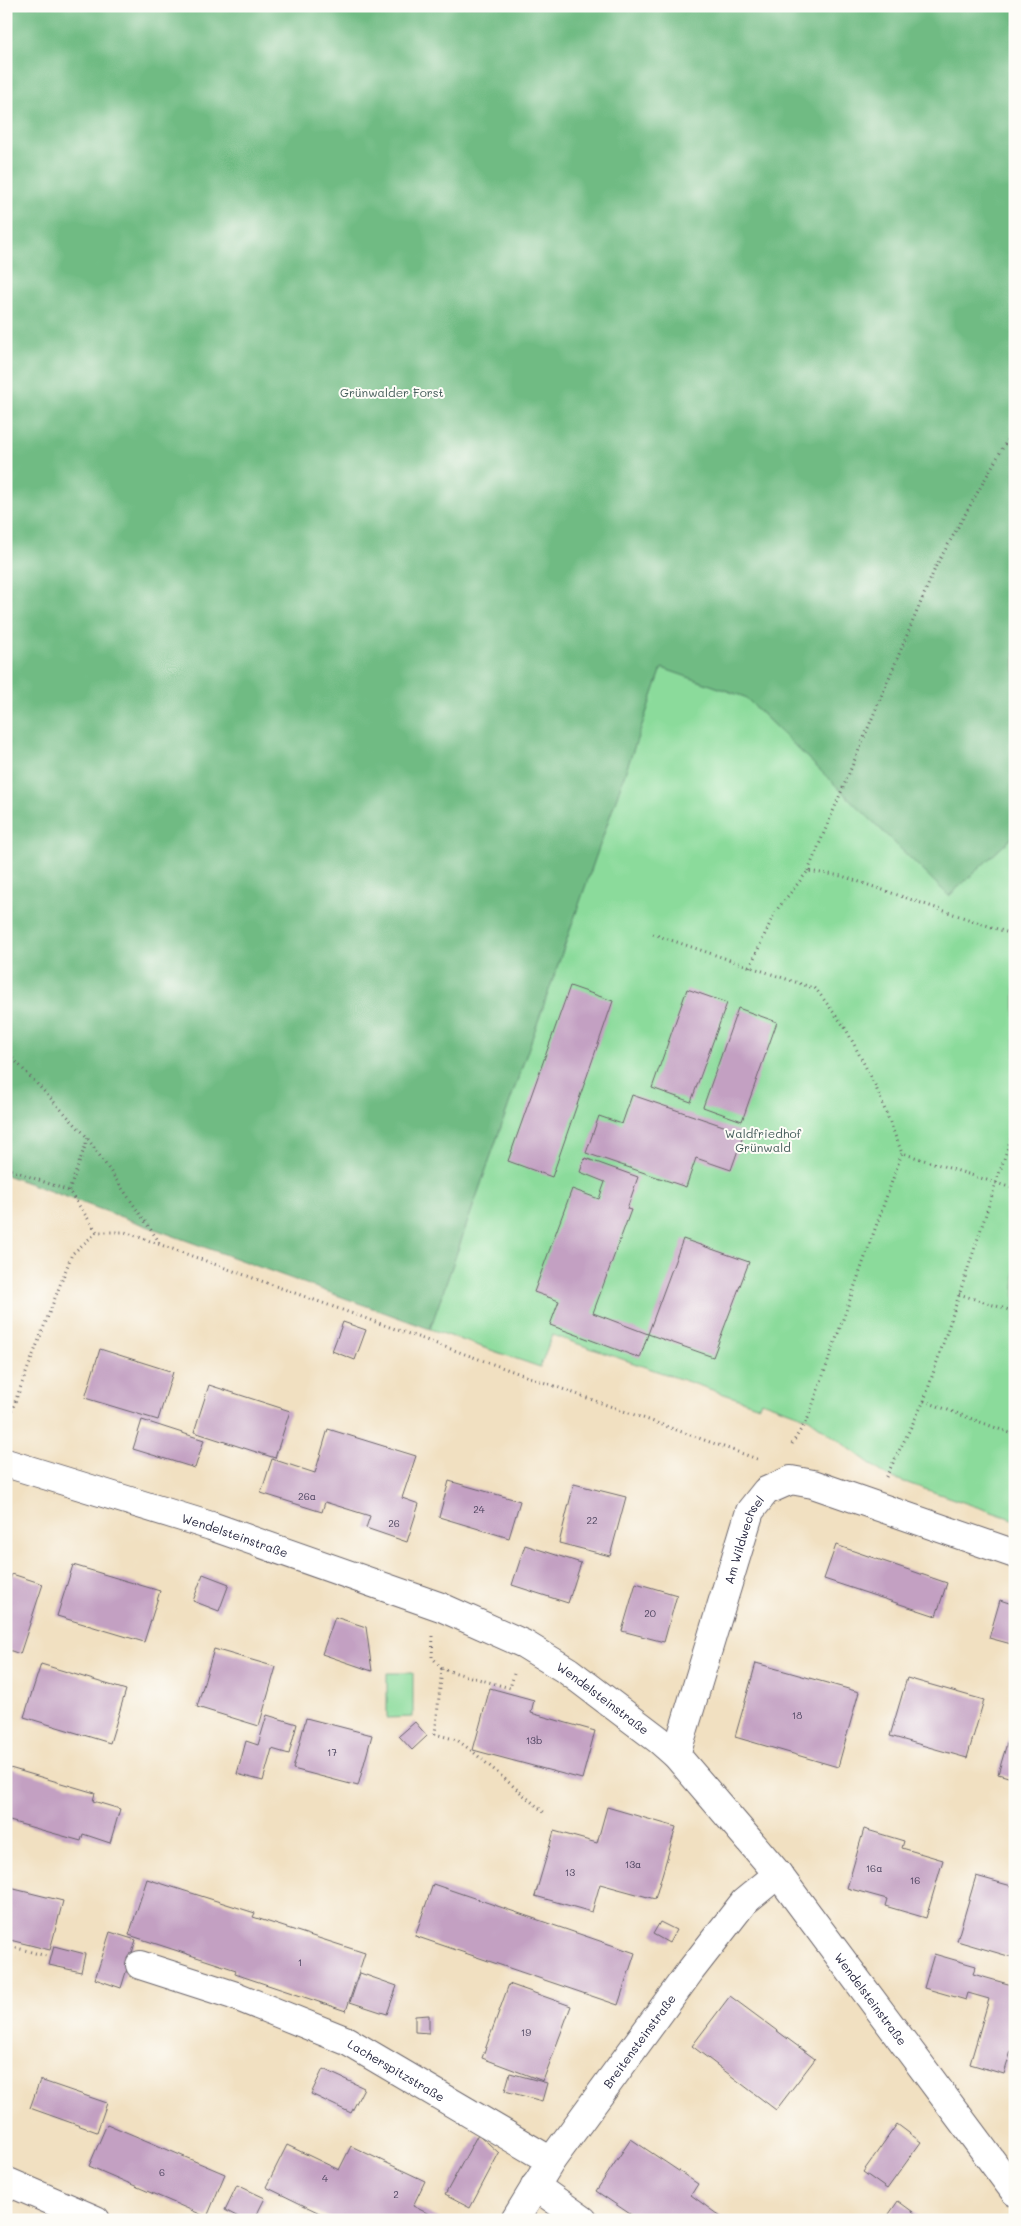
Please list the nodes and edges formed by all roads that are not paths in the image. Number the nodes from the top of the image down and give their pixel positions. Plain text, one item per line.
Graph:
1 (6, 1463) edge
2 (1015, 1554) edge
3 (676, 1755) junction
4 (778, 1874) junction
5 (140, 1965) dead end
6 (551, 2161) junction
7 (6, 2181) edge
8 (535, 2186) junction
9 (1015, 2192) edge
10 (96, 2220) edge
11 (515, 2220) edge
12 (583, 2220) edge

1 - 3 street, Wendelsteinstraße
2 - 3 street, Am Wildwechsel
3 - 4 street, Wendelsteinstraße
4 - 6 street, Breitensteinstraße
4 - 9 street, Wendelsteinstraße
5 - 6 street, Lacherspitzstraße
6 - 8 street, Breitensteinstraße
7 - 10 street
8 - 11 street, Breitensteinstraße
8 - 12 street

